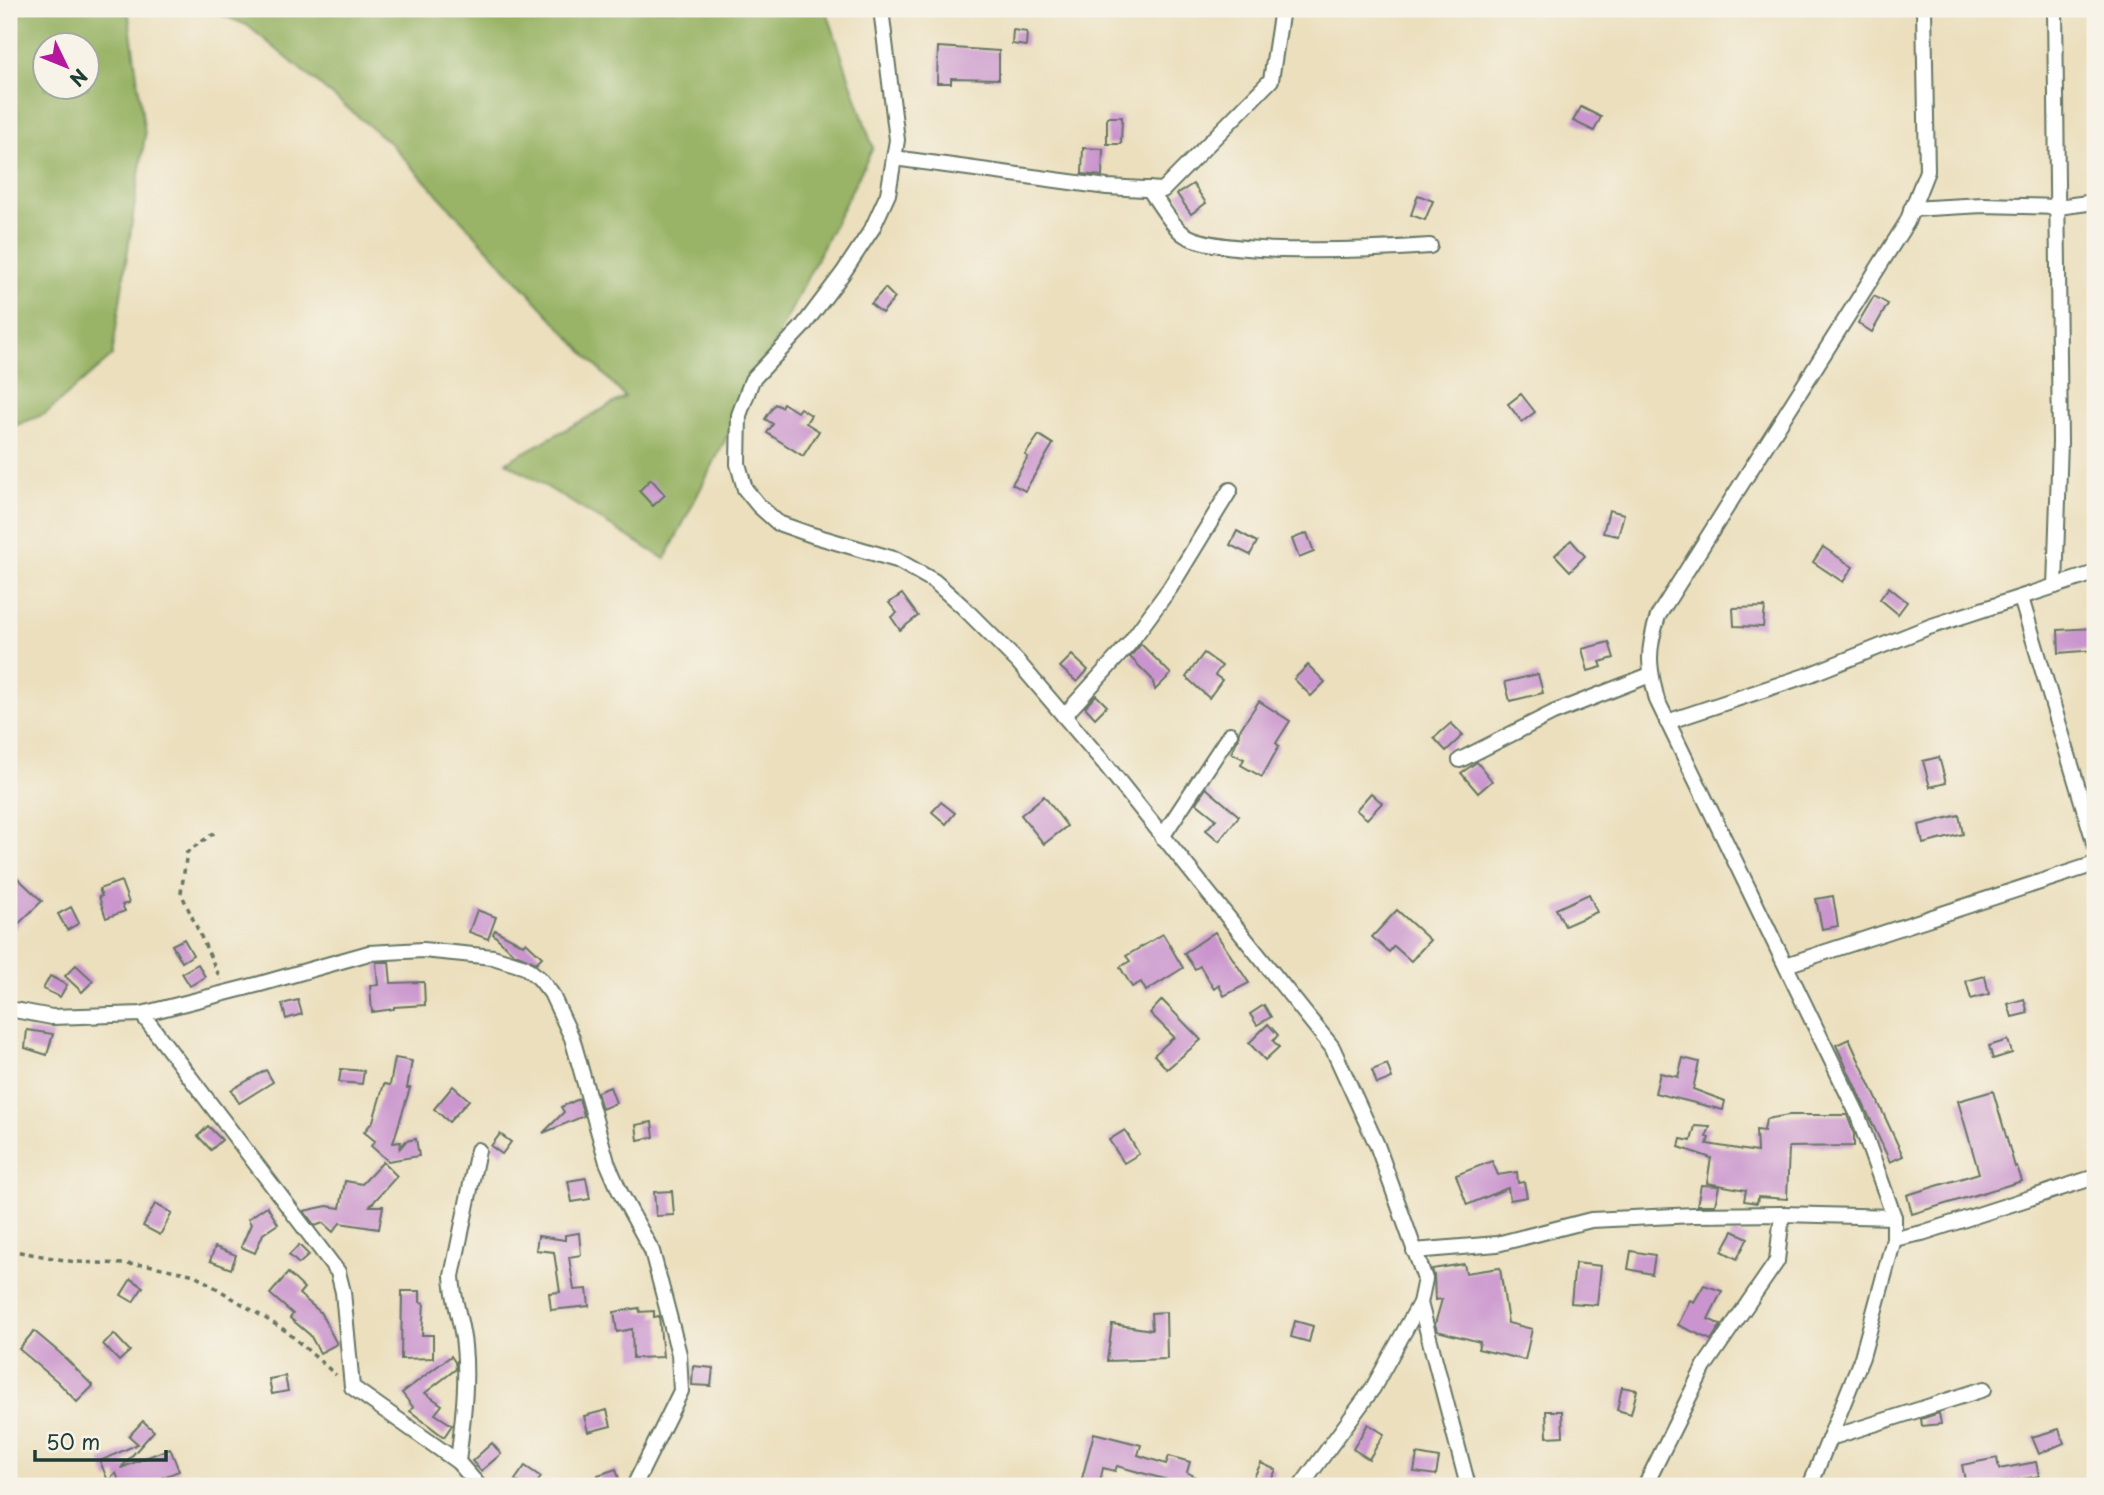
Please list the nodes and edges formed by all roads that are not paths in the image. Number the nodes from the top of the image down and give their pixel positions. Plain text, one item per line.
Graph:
1 (881, 9) edge
2 (1282, 9) edge
3 (1924, 9) edge
4 (2055, 9) edge
5 (894, 158) junction
6 (1149, 189) junction
7 (2095, 202) edge
8 (2057, 207) junction
9 (1911, 209) junction
10 (1430, 246) dead end
11 (1230, 490) dead end
12 (2095, 573) edge
13 (2055, 586) junction
14 (2021, 598) junction
15 (1650, 675) junction
16 (1064, 716) junction
17 (1667, 722) junction
18 (1230, 734) dead end
19 (1460, 760) dead end
20 (1162, 836) junction
21 (2095, 845) edge
22 (2095, 864) edge
23 (1786, 965) junction
24 (9, 1009) edge
25 (142, 1014) junction
26 (478, 1150) dead end
27 (2095, 1177) edge
28 (1782, 1214) junction
29 (1894, 1217) junction
30 (1894, 1239) junction
31 (1414, 1251) junction
32 (1420, 1303) junction
33 (1984, 1390) dead end
34 (1830, 1437) junction
35 (458, 1462) junction
36 (479, 1486) edge
37 (634, 1486) edge
38 (1301, 1486) edge
39 (1468, 1486) edge
40 (1645, 1486) edge
41 (1810, 1486) edge

1 - 5 street
2 - 6 street
3 - 9 street
4 - 8 street
5 - 6 street
5 - 16 street
6 - 10 street
7 - 8 street
8 - 9 street
8 - 13 street
9 - 15 street
11 - 16 street
12 - 13 street
13 - 14 street
14 - 17 street
14 - 21 street
15 - 17 street
15 - 19 street
16 - 20 street
17 - 23 street
18 - 20 street
20 - 31 street
22 - 23 street
23 - 29 street
24 - 25 street
25 - 35 street
25 - 37 street
26 - 35 street
27 - 30 street
28 - 29 street
28 - 31 street
28 - 40 street
29 - 30 street
30 - 34 street
31 - 32 street
32 - 38 street
32 - 39 street
33 - 34 street
34 - 41 street
35 - 36 street

